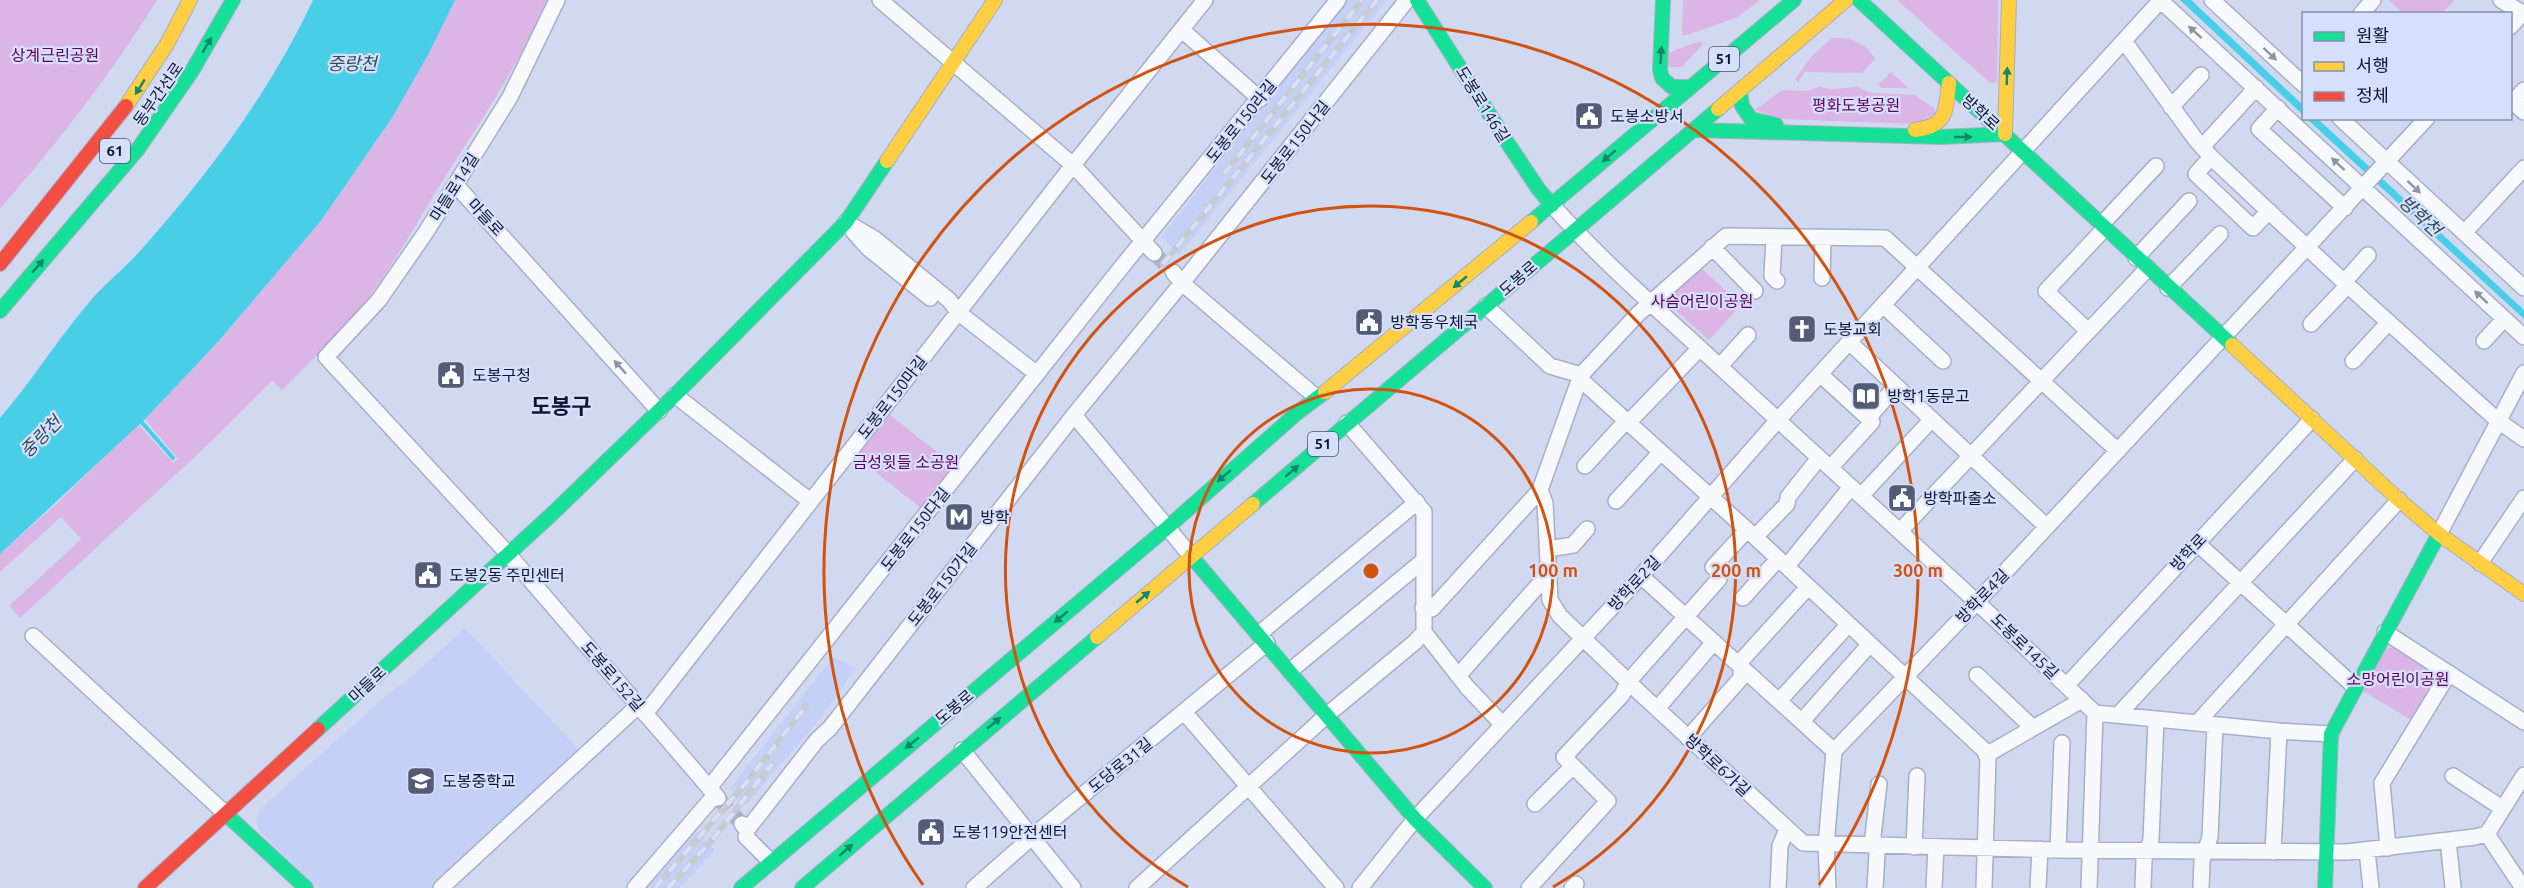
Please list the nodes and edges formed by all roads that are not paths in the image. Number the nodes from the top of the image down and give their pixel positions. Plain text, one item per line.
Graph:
1 (177, 0) edge
2 (190, 0) edge
3 (234, 0) edge
4 (557, 0) edge
5 (880, 0) edge
6 (995, 0) edge
7 (1205, 0) edge
8 (1338, 0) edge
9 (1407, 0) edge
10 (1417, 0) edge
11 (1663, 0) edge
12 (1781, 0) edge
13 (1794, 0) edge
14 (1846, 0) edge
15 (1859, 0) edge
16 (2009, 0) edge
17 (2161, 0) edge
18 (2212, 0) edge
19 (2373, 0) edge
20 (2501, 0) edge
21 (2363, 12) edge
22 (2524, 13) edge
23 (2512, 26) edge
24 (1762, 27) junction
25 (1182, 30) junction
26 (157, 34) dead end
27 (2124, 40) junction
28 (952, 63) junction
29 (2201, 75) dead end
30 (2302, 80) edge
31 (1949, 83) junction
32 (1690, 87) junction
33 (2256, 88) junction
34 (2524, 90) edge
35 (1740, 92) junction
36 (1260, 99) junction
37 (2172, 107) junction
38 (2278, 108) junction
39 (2524, 112) edge
40 (2342, 120) edge
41 (2425, 120) edge
42 (1695, 130) junction
43 (2005, 134) junction
44 (2023, 151) junction
45 (2206, 152) junction
46 (2388, 162) junction
47 (1073, 165) junction
48 (2157, 166) dead end
49 (2524, 168) edge
50 (456, 185) junction
51 (2364, 188) junction
52 (2189, 201) dead end
53 (1552, 205) junction
54 (2345, 208) junction
55 (2269, 211) junction
56 (59, 220) dead end
57 (846, 222) junction
58 (2103, 226) junction
59 (1575, 229) junction
60 (2464, 233) junction
61 (2220, 234) dead end
62 (1774, 237) junction
63 (1823, 238) junction
64 (1712, 246) junction
65 (1149, 248) junction
66 (2307, 248) junction
67 (2368, 255) dead end
68 (2142, 263) junction
69 (0, 264) edge
70 (1919, 268) junction
71 (1178, 278) junction
72 (1822, 278) dead end
73 (1777, 281) dead end
74 (2346, 284) junction
75 (2168, 288) junction
76 (2524, 288) edge
77 (1755, 291) dead end
78 (0, 293) edge
79 (1651, 303) junction
80 (1486, 306) junction
81 (1883, 306) junction
82 (0, 311) edge
83 (959, 313) junction
84 (2504, 319) junction
85 (2389, 322) junction
86 (2311, 324) dead end
87 (2088, 331) junction
88 (1748, 334) dead end
89 (2524, 337) edge
90 (2222, 339) junction
91 (2484, 341) dead end
92 (1849, 342) junction
93 (1700, 348) junction
94 (1943, 361) dead end
95 (2353, 361) dead end
96 (1720, 366) junction
97 (2524, 373) edge
98 (1037, 374) junction
99 (1820, 374) junction
100 (1581, 377) junction
101 (2041, 381) junction
102 (1896, 386) junction
103 (675, 395) junction
104 (1316, 397) junction
105 (659, 411) junction
106 (1074, 415) junction
107 (1868, 418) junction
108 (1932, 419) junction
109 (2312, 419) junction
110 (1778, 420) junction
111 (2497, 420) junction
112 (1627, 422) junction
113 (1347, 423) junction
114 (2524, 439) edge
115 (2118, 451) junction
116 (1660, 453) junction
117 (1970, 455) junction
118 (2355, 459) junction
119 (1824, 463) junction
120 (1586, 466) dead end
121 (1540, 490) junction
122 (1856, 491) junction
123 (1711, 498) junction
124 (2524, 498) edge
125 (2399, 500) junction
126 (810, 501) junction
127 (1616, 501) dead end
128 (1417, 502) junction
129 (1168, 527) junction
130 (2047, 527) junction
131 (1587, 529) dead end
132 (1900, 531) junction
133 (1751, 534) junction
134 (2439, 534) junction
135 (2197, 543) junction
136 (1548, 549) junction
137 (508, 554) junction
138 (1191, 556) junction
139 (1424, 560) junction
140 (1783, 563) junction
141 (2480, 563) junction
142 (1549, 573) junction
143 (1641, 576) junction
144 (2240, 583) junction
145 (1808, 587) junction
146 (2523, 591) edge
147 (1743, 598) dead end
148 (1977, 602) junction
149 (1423, 608) junction
150 (1685, 616) junction
151 (2285, 625) junction
152 (1848, 626) junction
153 (1424, 632) junction
154 (2385, 632) junction
155 (33, 636) dead end
156 (1263, 638) junction
157 (1582, 638) junction
158 (1714, 642) junction
159 (1869, 645) junction
160 (1741, 667) junction
161 (1290, 671) junction
162 (2449, 673) junction
163 (1977, 675) dead end
164 (1458, 676) junction
165 (1904, 678) junction
166 (1628, 682) junction
167 (2066, 686) junction
168 (2355, 687) junction
169 (2082, 700) junction
170 (1779, 701) junction
171 (641, 710) junction
172 (1657, 710) junction
173 (1184, 712) junction
174 (2095, 713) junction
175 (1327, 715) junction
176 (2118, 715) junction
177 (2156, 720) junction
178 (1802, 721) junction
179 (2524, 722) edge
180 (2197, 723) junction
181 (1502, 724) junction
182 (2215, 725) junction
183 (2033, 728) junction
184 (2278, 731) junction
185 (2331, 734) junction
186 (1688, 738) junction
187 (2062, 743) dead end
188 (962, 750) junction
189 (1834, 751) junction
190 (1986, 755) junction
191 (1573, 766) junction
192 (1917, 776) dead end
193 (2453, 776) dead end
194 (2523, 778) edge
195 (1879, 784) dead end
196 (1248, 787) junction
197 (714, 793) junction
198 (1535, 804) dead end
199 (2502, 808) junction
200 (227, 815) junction
201 (1415, 819) junction
202 (1787, 829) junction
203 (2487, 834) junction
204 (1033, 836) junction
205 (2448, 841) junction
206 (1826, 845) junction
207 (1874, 846) junction
208 (1914, 847) junction
209 (1936, 847) junction
210 (1985, 848) junction
211 (2388, 848) junction
212 (2040, 849) junction
213 (2058, 850) junction
214 (2091, 850) junction
215 (2147, 851) junction
216 (2367, 851) junction
217 (2204, 852) junction
218 (2273, 852) junction
219 (2326, 852) junction
220 (771, 862) junction
221 (1480, 887) edge
222 (2453, 887) edge
223 (145, 888) edge
224 (306, 888) edge
225 (441, 888) edge
226 (635, 888) edge
227 (741, 888) edge
228 (802, 888) edge
229 (974, 888) edge
230 (1073, 888) edge
231 (1137, 888) edge
232 (1336, 888) edge
233 (1360, 888) edge
234 (1529, 888) edge
235 (1779, 888) edge
236 (1828, 888) edge
237 (1875, 888) edge
238 (1934, 888) edge
239 (1984, 888) edge
240 (2038, 888) edge
241 (2089, 888) edge
242 (2143, 888) edge
243 (2201, 888) edge
244 (2325, 888) edge
245 (2371, 888) edge
246 (2523, 888) edge

1 - 26 main road
2 -> 69 main road, 동부간선로 / 61
82 -> 3 main road
4 - 50 street, 마들로14길
5 - 28 street
6 - 28 main road, 마들로
7 - 25 street, 도봉로150마길
8 - 36 street, 도봉로150라길
9 - 71 street, 도봉로150나길
10 - 53 main road, 도봉로146길
32 -> 11 main road
12 - 24 main road
13 - 24 main road, 도봉로 / 51
14 - 35 main road, 도봉로 / 51
15 - 31 main road, 방학로
43 -> 16 main road
17 - 27 street, 방학로2길
33 -> 17 street
18 -> 30 street
19 - 21 street
20 - 22 street
22 - 23 street
24 - 32 main road, 도봉로 / 51
25 - 36 street
25 - 47 street, 도봉로150마길
27 - 37 street
27 - 44 street, 방학로2길
28 - 47 street
28 - 57 main road, 마들로
29 - 37 street
31 - 35 main road
31 - 43 main road, 방학로
32 -> 53 main road, 도봉로 / 51
33 - 38 street
33 - 45 street
34 - 39 street
35 - 42 main road, 도봉로 / 51
36 - 65 street, 도봉로150라길
37 - 45 street
51 -> 38 street
38 - 54 street
40 - 46 street
41 - 46 street
42 -> 43 main road
42 - 59 main road, 도봉로 / 51
43 - 44 main road, 방학로
44 - 58 main road, 방학로
44 - 70 street, 방학로2길
45 - 55 street
45 - 55 street
46 - 51 street
46 -> 60 street
47 - 65 street
47 - 83 street, 도봉로150마길
48 - 58 street
49 - 60 street
105 -> 50 street, 마들로
50 - 137 street, 마들로14길
51 - 54 street
84 -> 51 street
52 - 68 street
53 - 59 street, 도봉로145길
53 -> 104 main road, 도봉로 / 51
54 - 66 street
55 - 66 street
56 - 78 main road
57 - 83 street
57 - 103 main road, 마들로
58 - 68 main road, 방학로
58 - 87 street
59 - 79 street, 도봉로145길
59 - 80 main road, 도봉로 / 51
60 - 76 street
61 - 75 street
62 - 63 street
62 - 64 street
62 - 73 street
63 - 70 street
63 - 72 street
64 - 77 street
64 - 79 street
65 - 98 street, 도봉로150다길
66 - 74 street
66 - 90 street
67 - 74 street
68 - 75 main road, 방학로
68 - 87 street
70 - 81 street, 방학로2길
70 - 101 street
71 - 104 street
71 - 106 street, 도봉로150가길
74 - 85 street
74 - 86 street
75 - 90 main road, 방학로
79 - 93 street, 도봉로145길
79 - 100 street
80 - 100 street
80 - 113 main road, 도봉로 / 51
81 - 92 street, 방학로2길
81 - 94 street
83 - 98 street
83 - 126 street, 도봉로150마길
84 - 89 street
84 - 91 street
85 - 95 street
85 - 111 street
87 - 101 street
88 - 96 street
90 - 109 main road, 방학로
90 - 115 street, 방학로4길
92 - 99 street, 방학로2길
92 - 102 street
93 - 96 street, 도봉로145길
93 - 112 street
96 - 110 street, 도봉로145길
97 - 111 street
98 - 197 street, 도봉로150다길
99 - 107 street
99 - 110 street, 방학로2길
100 - 112 street
100 - 121 street
101 - 115 street
101 - 117 street
102 - 107 street
102 - 108 street
103 - 105 main road, 마들로
103 - 126 street
104 -> 129 main road, 도봉로 / 51
105 - 137 main road, 마들로
106 - 129 street
106 - 220 street, 도봉로150가길
107 - 119 street
108 - 117 street
108 - 122 street
109 - 118 main road, 방학로
109 - 135 street, 방학로
110 - 119 street, 도봉로145길
110 - 123 street, 방학로2길
111 - 114 street
111 - 134 street
112 - 116 street
112 - 120 street
113 - 128 street
138 -> 113 main road, 도봉로 / 51
115 - 130 street, 방학로4길
116 - 123 street
116 - 127 street
117 - 130 street
117 - 132 street
118 - 125 main road, 방학로
118 - 144 street
119 - 122 street, 도봉로145길
119 - 133 street
121 - 136 street, 방학로6가길
121 - 149 street
122 - 132 street, 도봉로145길
122 - 140 street
123 - 133 street
123 - 143 street, 방학로2길
124 - 141 street
125 - 134 main road, 방학로
125 - 151 street
126 - 171 street, 도봉로150마길
128 - 139 street
128 - 156 street, 도당로31길
129 - 138 street
129 -> 220 main road, 도봉로 / 51
130 - 148 street, 방학로4길
131 - 136 street
132 - 148 street, 도봉로145길
133 - 140 street
133 - 150 street
134 - 141 main road, 방학로
134 - 154 main road
135 - 144 street
135 - 167 street, 방학로
136 - 142 street, 방학로6가길
137 - 171 street, 도봉로152길
137 - 200 main road, 마들로
138 - 156 main road
188 -> 138 main road, 도봉로 / 51
139 - 149 street
139 - 161 street
140 - 145 street
140 - 147 street
141 - 146 main road, 방학로
142 - 157 street, 방학로6가길
142 - 164 street
143 - 150 street
143 - 157 street, 방학로2길
144 - 151 street
144 - 176 street
145 - 152 street
145 - 160 street
148 - 165 street, 방학로4길
148 - 167 street, 도봉로145길
149 - 153 street
150 - 158 street
150 - 166 street
151 - 168 street
151 - 180 street
152 - 159 street
152 - 170 street
153 - 164 street
153 - 175 street
154 - 162 street
154 - 168 main road
155 - 200 street
156 - 161 main road
156 - 173 street, 도당로31길
157 - 166 street, 방학로6가길
157 - 181 street, 방학로2길
158 - 160 street
158 - 172 street
159 - 165 street
159 - 178 street
160 - 170 street
160 - 186 street
161 - 175 main road
162 - 179 street
162 - 211 street
163 - 183 street
164 - 181 street
165 - 189 street, 방학로4길
165 - 190 street
166 - 172 street, 방학로6가길
166 - 191 street
167 - 169 street, 도봉로145길
168 - 185 main road
169 - 174 street, 도봉로145길
169 - 183 street
170 - 178 street
171 - 197 street, 도봉로152길
171 - 225 street, 도봉로150마길
172 - 186 street, 방학로6가길
173 - 196 street
173 - 204 street, 도당로31길
174 - 176 street
174 - 214 street
175 - 196 street
175 - 201 main road
176 - 177 street
177 - 180 street
177 - 215 street
178 - 189 street
180 - 182 street
181 - 201 street, 방학로2길
182 - 184 street
182 - 217 street
183 - 190 street
184 - 185 street
184 - 218 street
185 - 219 main road
186 - 202 street, 방학로6가길
187 - 213 street
188 - 204 street
228 -> 188 main road, 도봉로 / 51
189 - 206 street
190 - 210 street
191 - 198 street
191 - 234 street
192 - 208 street
193 - 199 street
194 - 199 street
195 - 207 street
196 - 231 street
196 - 232 street
197 - 226 street, 도봉로150다길
199 - 203 street
200 - 223 main road, 마들로
200 - 224 main road
201 - 221 main road
201 - 233 street, 방학로2길
202 - 206 street, 방학로6가길
202 - 235 street
203 - 205 street, 방학로6가길
203 - 246 street
204 - 229 street, 도당로31길
204 - 230 street
205 - 211 street, 방학로6가길
205 - 222 street
206 - 207 street, 방학로6가길
206 - 236 street
207 - 208 street, 방학로6가길
207 - 237 street
208 - 209 street, 방학로6가길
209 - 210 street, 방학로6가길
209 - 238 street
210 - 212 street, 방학로6가길
210 - 239 street
211 - 216 street, 방학로6가길
212 - 213 street, 방학로6가길
212 - 240 street
213 - 214 street, 방학로6가길
214 - 215 street, 방학로6가길
214 - 241 street
215 - 217 street, 방학로6가길
215 - 242 street
216 - 219 street, 방학로6가길
216 - 245 street
217 - 218 street, 방학로6가길
217 - 243 street
218 - 219 street, 방학로6가길
219 - 244 main road
220 - 227 main road, 도봉로 / 51

